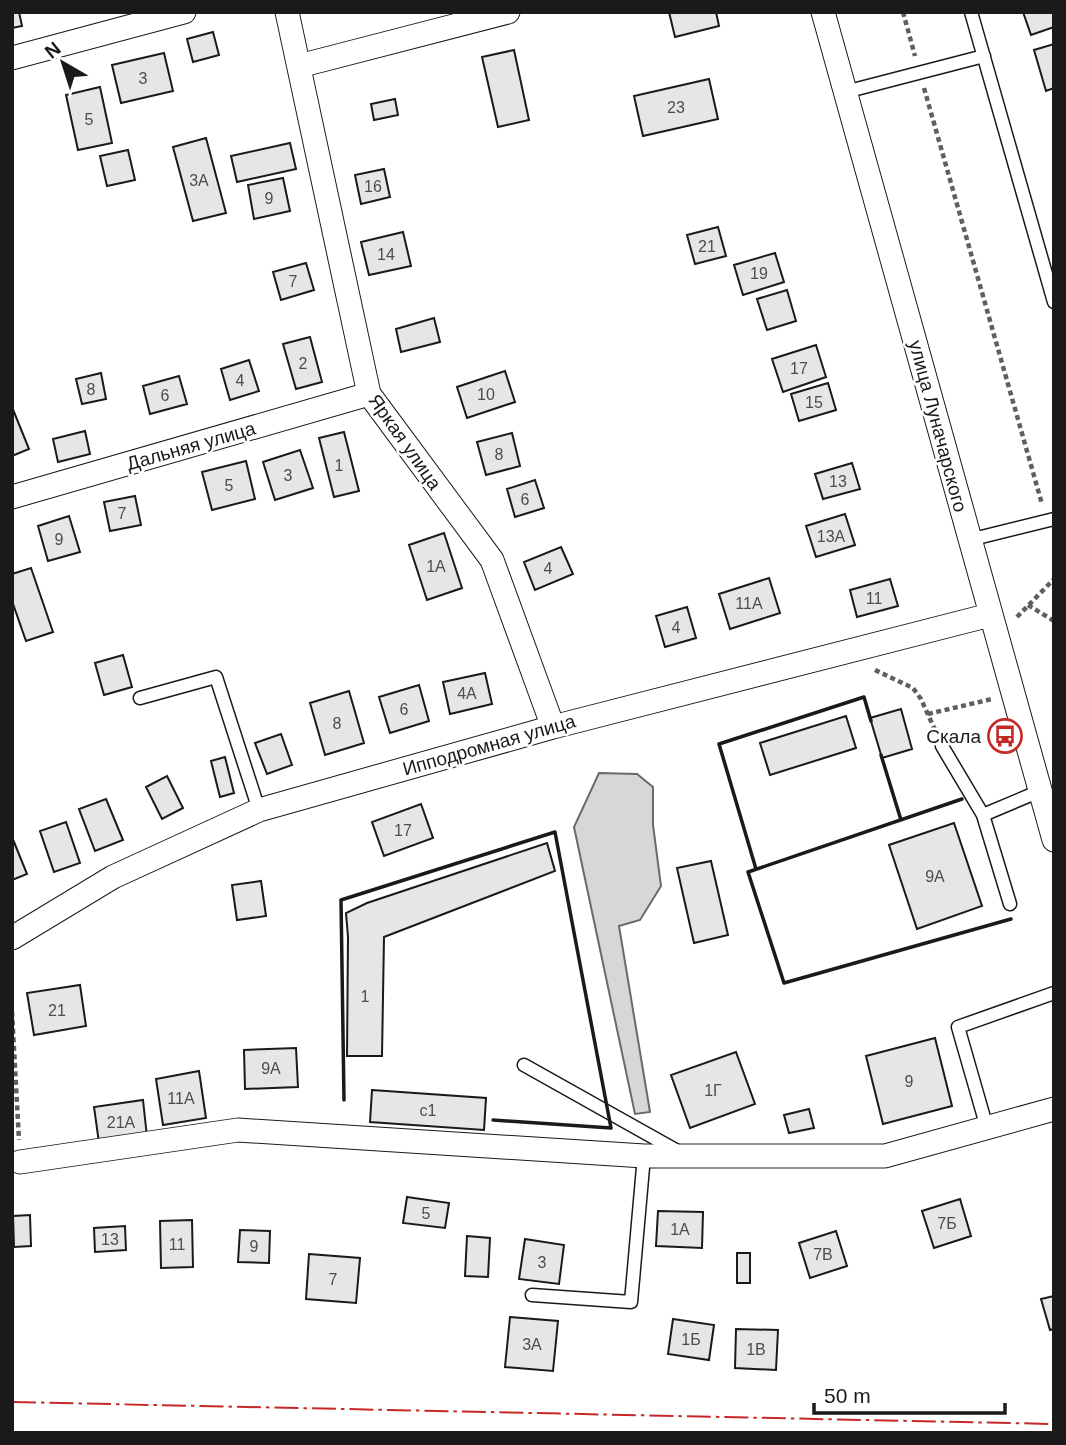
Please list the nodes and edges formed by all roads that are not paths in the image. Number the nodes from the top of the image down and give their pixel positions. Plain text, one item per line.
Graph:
1 (184, 12) edge
2 (287, 12) edge
3 (509, 12) edge
4 (823, 12) edge
5 (971, 12) edge
6 (984, 56) junction
7 (12, 58) edge
8 (299, 66) junction
9 (845, 93) junction
10 (1054, 302) edge
11 (369, 394) junction
12 (12, 497) edge
13 (1050, 520) edge
14 (969, 540) junction
15 (990, 615) junction
16 (140, 698) dead end
17 (553, 727) junction
18 (942, 746) road end
19 (1040, 791) junction
20 (259, 810) junction
21 (983, 815) junction
22 (1054, 840) edge
23 (1010, 904) dead end
24 (12, 937) edge
25 (1054, 993) edge
26 (524, 1065) dead end
27 (1054, 1109) edge
28 (987, 1128) junction
29 (644, 1156) junction
30 (688, 1156) junction
31 (20, 1162) road end
32 (531, 1295) dead end

1 - 7 street
2 - 8 street, Яркая улица
3 - 8 street
4 - 9 street, улица Луначарского
5 - 6 lane
6 - 9 lane
6 - 10 lane
8 - 11 street, Яркая улица
9 - 14 street, улица Луначарского
11 - 12 street, Дальняя улица
11 - 17 street, Яркая улица
13 - 14 lane
14 - 15 street, улица Луначарского
15 - 17 street, Ипподромная улица
15 - 19 street, улица Луначарского
16 - 20 lane
17 - 20 street, Ипподромная улица
18 - 21 lane
19 - 21 lane
19 - 22 street, улица Луначарского
20 - 24 street, Ипподромная улица
21 - 23 lane
25 - 28 lane
26 - 30 lane
27 - 28 street
28 - 30 street
29 - 30 street
29 - 31 street
29 - 32 lane

